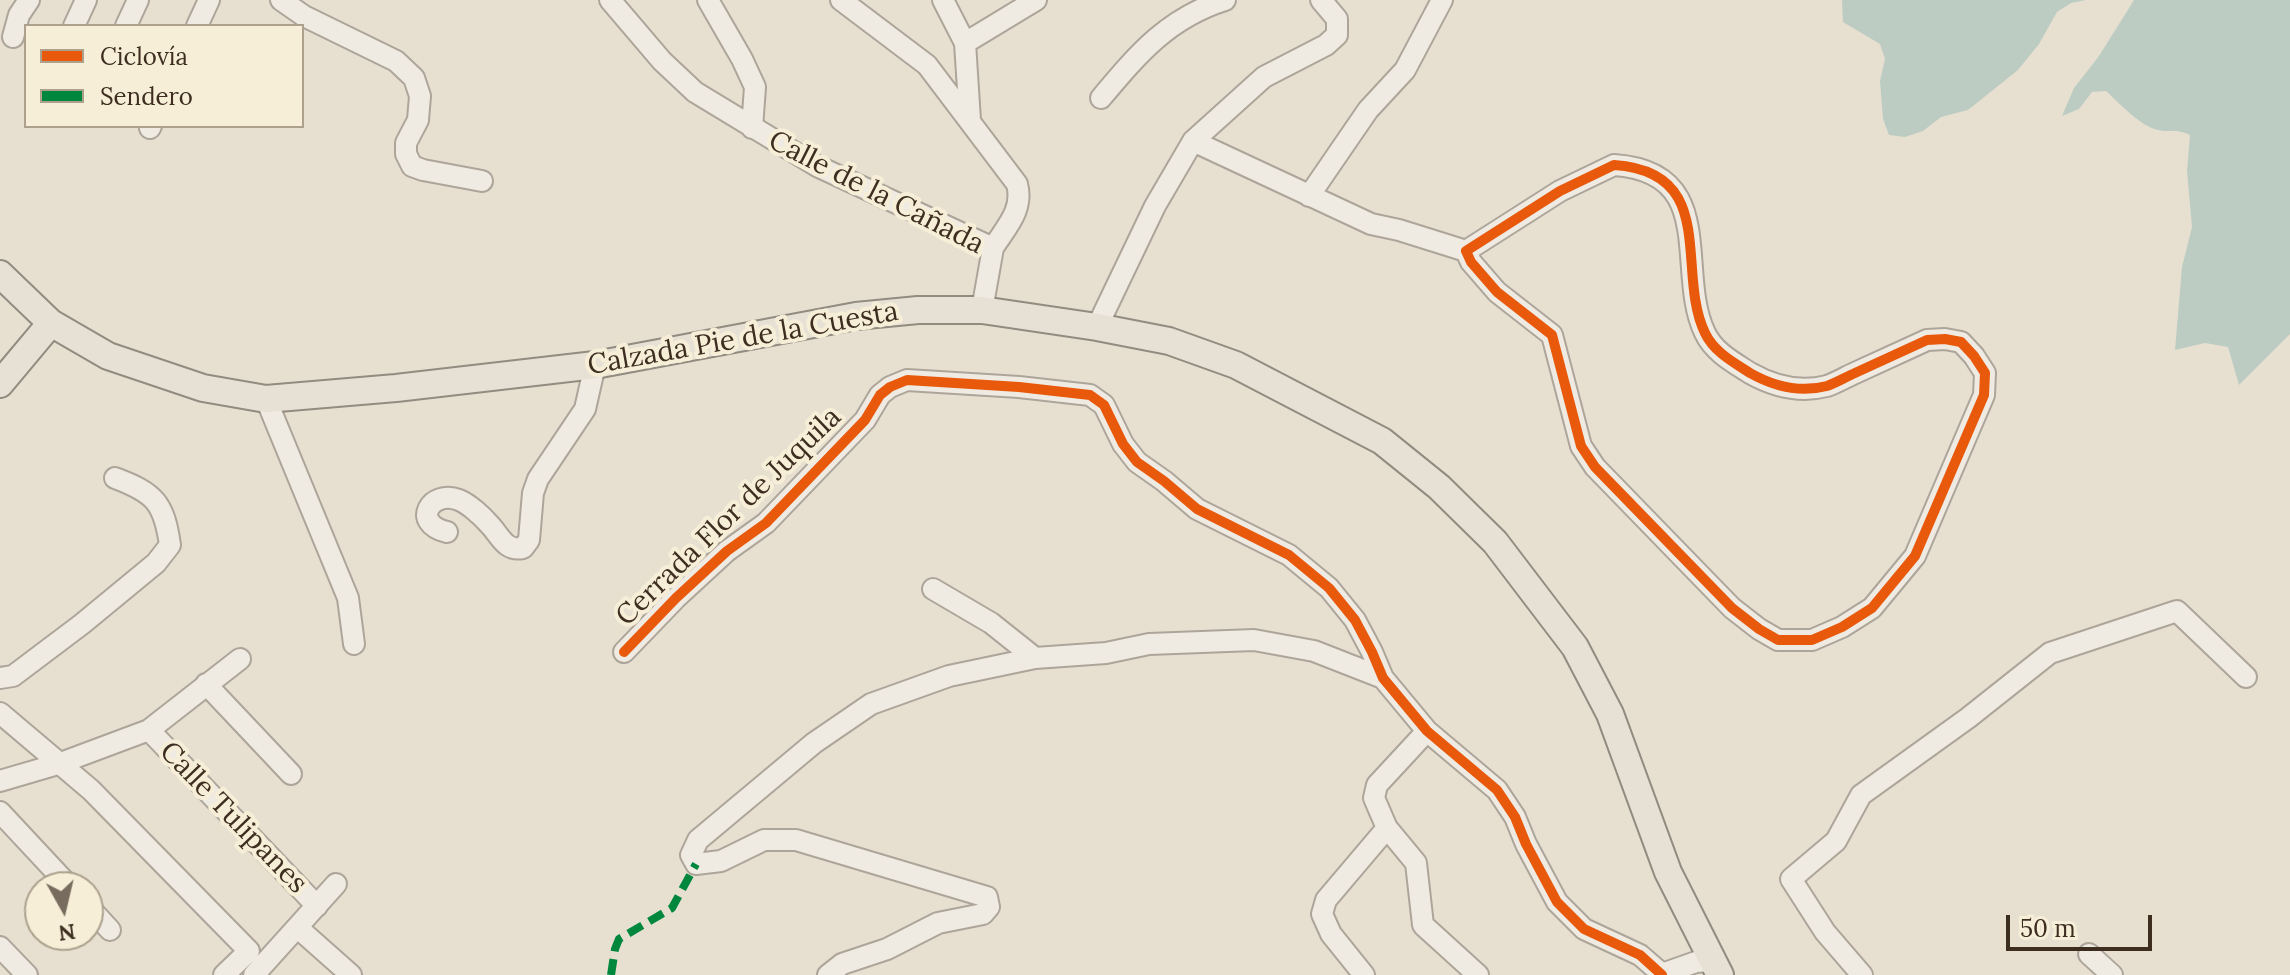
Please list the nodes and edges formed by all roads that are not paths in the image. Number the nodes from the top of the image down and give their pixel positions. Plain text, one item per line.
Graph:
1 (29, 0) edge
2 (86, 0) edge
3 (138, 0) edge
4 (209, 0) edge
5 (281, 0) edge
6 (610, 0) edge
7 (841, 0) edge
8 (943, 0) edge
9 (1036, 0) edge
10 (1225, 0) edge
11 (1321, 0) edge
12 (1442, 0) edge
13 (711, 1) edge
14 (75, 24) edge
15 (127, 24) edge
16 (198, 24) edge
17 (13, 37) dead end
18 (965, 43) junction
19 (1101, 98) dead end
20 (970, 120) junction
21 (752, 128) junction
22 (1193, 141) junction
23 (482, 181) dead end
24 (1309, 196) junction
25 (993, 248) junction
26 (1466, 251) junction
27 (0, 274) edge
28 (982, 310) junction
29 (51, 323) junction
30 (1097, 327) junction
31 (595, 365) junction
32 (0, 384) edge
33 (266, 399) junction
34 (115, 478) dead end
35 (447, 532) dead end
36 (933, 589) dead end
37 (354, 644) dead end
38 (624, 652) dead end
39 (1035, 658) junction
40 (240, 659) dead end
41 (7, 677) edge
42 (2246, 677) dead end
43 (1383, 678) junction
44 (206, 684) junction
45 (0, 713) edge
46 (149, 730) junction
47 (1427, 731) junction
48 (58, 764) junction
49 (291, 774) dead end
50 (0, 781) edge
51 (0, 812) edge
52 (1387, 828) junction
53 (55, 871) edge
54 (336, 884) dead end
55 (317, 906) junction
56 (104, 923) edge
57 (298, 928) junction
58 (110, 930) dead end
59 (0, 947) edge
60 (2089, 954) dead end
61 (1715, 968) edge
62 (27, 975) edge
63 (224, 975) edge
64 (254, 975) edge
65 (351, 975) edge
66 (828, 975) edge
67 (1364, 975) edge
68 (1478, 975) edge
69 (1662, 975) edge
70 (1862, 975) edge
71 (2112, 975) edge

1 - 17 street
2 - 14 street
3 - 15 street
4 - 16 street
5 - 23 street
6 - 21 street, Calle de la Cañada
7 - 20 street
8 - 18 street
9 - 18 street
10 - 19 street
11 - 22 street
12 - 24 street
13 - 21 street
18 - 20 street
20 - 25 street
21 - 25 street, Calle de la Cañada
22 - 24 street
22 - 30 street
24 - 26 street
25 - 28 street, Calle de la Cañada
26 - 26 street
27 - 29 main road, Calzada Pie de la Cuesta
28 - 30 main road, Calzada Pie de la Cuesta
28 - 31 main road, Calzada Pie de la Cuesta
29 - 32 main road
29 - 33 main road, Calzada Pie de la Cuesta
30 - 61 main road, Calzada Pie de la Cuesta
31 - 33 main road, Calzada Pie de la Cuesta
31 - 35 street
33 - 37 street
34 - 41 street
36 - 39 street
38 - 43 street, Cerrada Flor de Juquila
39 - 43 street
39 - 66 street
40 - 44 street
42 - 70 street
43 - 47 street
44 - 46 street
44 - 49 street
45 - 48 street
46 - 48 street
46 - 55 street, Calle Tulipanes
47 - 52 street
47 - 69 street
48 - 50 street
48 - 63 street
51 - 53 street
52 - 67 street
52 - 68 street
54 - 55 street
55 - 57 street
56 - 58 street
57 - 64 street
57 - 65 street
59 - 62 street
60 - 71 street
61 - 69 street

